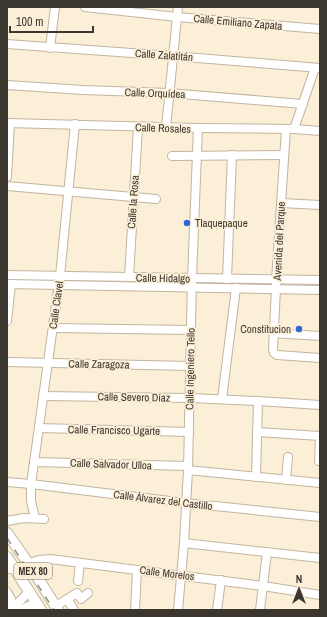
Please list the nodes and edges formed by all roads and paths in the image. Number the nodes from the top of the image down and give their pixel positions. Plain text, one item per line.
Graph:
1 (55, 7) edge
2 (85, 7) edge
3 (178, 7) edge
4 (177, 17) junction
5 (320, 29) edge
6 (7, 44) edge
7 (50, 48) junction
8 (173, 56) junction
9 (317, 68) edge
10 (7, 85) edge
11 (169, 93) junction
12 (303, 104) junction
13 (8, 123) edge
14 (75, 124) junction
15 (138, 127) junction
16 (166, 128) junction
17 (198, 128) junction
18 (290, 129) junction
19 (320, 131) edge
20 (232, 155) junction
21 (284, 155) junction
22 (172, 156) dead end
23 (197, 156) junction
24 (7, 177) edge
25 (7, 186) edge
26 (69, 191) junction
27 (134, 197) junction
28 (156, 199) dead end
29 (281, 203) junction
30 (320, 205) edge
31 (7, 275) edge
32 (60, 276) junction
33 (129, 277) junction
34 (192, 278) junction
35 (227, 279) junction
36 (276, 280) junction
37 (320, 280) edge
38 (9, 284) edge
39 (58, 285) junction
40 (191, 288) junction
41 (236, 288) junction
42 (276, 289) junction
43 (320, 290) edge
44 (7, 321) edge
45 (53, 328) junction
46 (191, 330) junction
47 (273, 333) junction
48 (320, 336) edge
49 (320, 358) edge
50 (7, 362) edge
51 (48, 363) junction
52 (190, 366) junction
53 (43, 396) junction
54 (190, 398) junction
55 (222, 399) junction
56 (258, 401) junction
57 (320, 405) edge
58 (39, 428) junction
59 (189, 432) junction
60 (257, 432) junction
61 (320, 436) edge
62 (288, 457) dead end
63 (319, 461) dead end
64 (34, 462) junction
65 (188, 468) junction
66 (256, 477) junction
67 (286, 480) junction
68 (7, 482) edge
69 (320, 483) edge
70 (31, 484) junction
71 (186, 503) junction
72 (320, 517) edge
73 (35, 518) junction
74 (44, 519) dead end
75 (7, 520) edge
76 (7, 533) edge
77 (184, 543) junction
78 (267, 552) junction
79 (7, 557) edge
80 (320, 558) edge
81 (80, 563) junction
82 (29, 564) junction
83 (11, 569) edge
84 (137, 570) junction
85 (181, 575) junction
86 (221, 580) junction
87 (78, 581) dead end
88 (263, 586) junction
89 (29, 591) junction
90 (7, 592) edge
91 (88, 593) dead end
92 (320, 595) edge
93 (67, 599) junction
94 (39, 607) edge
95 (57, 608) edge
96 (10, 609) edge
97 (20, 610) edge
98 (74, 610) edge
99 (135, 610) edge
100 (178, 610) edge
101 (217, 610) edge
102 (260, 610) edge

1 - 7 street
2 - 4 street, Calle Emiliano Zapata
3 - 4 street
4 - 5 street, Calle Emiliano Zapata
4 - 8 street
6 - 7 street, Calle Zalatitán
7 - 8 street, Calle Zalatitán
8 - 9 street, Calle Zalatitán
8 - 11 street
9 - 12 street, Avenida del Parque
10 - 11 street, Calle Orquídea
11 - 12 street, Calle Orquídea
11 - 16 street
12 - 18 street, Avenida del Parque
13 - 14 street, Calle Rosales
13 - 24 street
14 - 15 street, Calle Rosales
14 - 26 street, Calle Clavel
15 - 16 street, Calle Rosales
15 - 27 street, Calle la Rosa
16 - 17 street, Calle Rosales
17 - 18 street, Calle Rosales
17 - 23 street, Calle Ingeniero Tello
18 - 19 street, Calle Rosales
18 - 21 street, Avenida del Parque
20 - 21 street
20 - 23 street
20 - 35 street
21 - 29 street, Avenida del Parque
22 - 23 street
23 - 34 street, Calle Ingeniero Tello
25 - 26 street
26 - 27 street
26 - 32 street, Calle Clavel
27 - 28 street
27 - 33 street, Calle la Rosa
29 - 30 street
29 - 36 street, Avenida del Parque
31 - 32 street, Calle Hidalgo
32 - 33 street, Calle Hidalgo
32 - 39 street, Calle Clavel
33 - 34 street, Calle Hidalgo
34 - 35 street, Calle Hidalgo
34 - 40 street, Calle Ingeniero Tello
35 - 36 street, Calle Hidalgo
36 - 37 street, Calle Hidalgo
36 - 42 street, Avenida del Parque
38 - 39 street, Calle Hidalgo
38 - 44 street
39 - 40 street, Calle Hidalgo
39 - 45 street, Calle Clavel
40 - 41 street, Calle Hidalgo
40 - 46 street, Calle Ingeniero Tello
41 - 42 street, Calle Hidalgo
41 - 55 street
42 - 43 street, Calle Hidalgo
42 - 47 street, Avenida del Parque
45 - 46 street
45 - 51 street, Calle Clavel
46 - 52 street, Calle Ingeniero Tello
47 - 48 street
47 - 49 street, Avenida del Parque
50 - 51 street, Calle Zaragoza
51 - 52 street, Calle Zaragoza
51 - 53 street, Calle Clavel
52 - 54 street, Calle Ingeniero Tello
53 - 54 street, Calle Severo Díaz
53 - 58 street, Calle Clavel
54 - 55 street, Calle Severo Díaz
54 - 59 street, Calle Ingeniero Tello
55 - 56 street, Calle Severo Díaz
56 - 57 street, Calle Severo Díaz
56 - 60 street
58 - 59 street, Calle Francisco Ugarte
58 - 64 street, Calle Clavel
59 - 65 street, Calle Ingeniero Tello
60 - 61 street
60 - 66 street
61 - 63 street
62 - 67 street
64 - 65 street, Calle Salvador Ulloa
64 - 70 street, Calle Clavel
65 - 66 street, Calle Salvador Ulloa
65 - 71 street, Calle Ingeniero Tello
66 - 67 street, Calle Salvador Ulloa
67 - 69 street, Calle Salvador Ulloa
68 - 70 street, Calle Álvarez del Castillo
70 - 71 street, Calle Álvarez del Castillo
70 - 73 street, Calle Clavel
71 - 72 street, Calle Álvarez del Castillo
71 - 77 street, Calle Ingeniero Tello
73 - 74 street
73 - 75 street
76 - 82 main road, MEX 80
77 - 78 street
77 - 85 street, Calle Ingeniero Tello
78 - 80 street
78 - 88 street
79 - 83 main road, MEX 80
81 - 82 street, Calle Morelos
81 - 84 street, Calle Morelos
81 - 87 street
82 - 83 street, Calle Morelos
82 - 95 main road, MEX 80
83 - 89 main road, MEX 80
84 - 85 street, Calle Morelos
84 - 99 street
85 - 86 street, Calle Morelos
85 - 100 street, Calle Ingeniero Tello
86 - 88 street, Calle Morelos
86 - 101 street
88 - 92 street, Calle Morelos
88 - 102 street
89 - 94 main road, MEX 80
89 - 96 street
90 - 96 street
91 - 93 street
93 - 95 street
93 - 98 street
94 - 97 street

